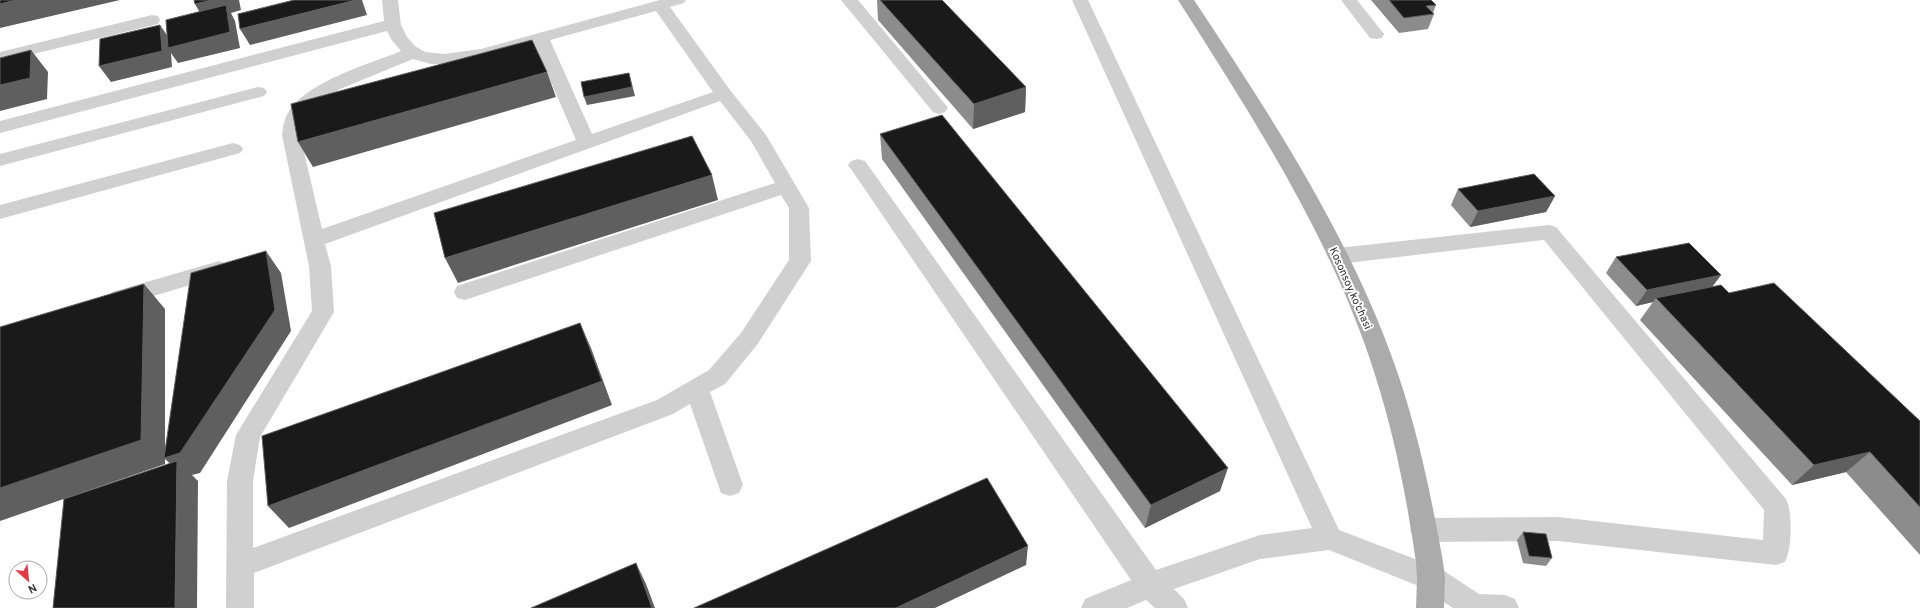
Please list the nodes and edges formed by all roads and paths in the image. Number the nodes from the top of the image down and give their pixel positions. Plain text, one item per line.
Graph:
1 (390, 0) edge
2 (849, 0) edge
3 (1080, 0) edge
4 (1186, 0) edge
5 (1349, 0) edge
6 (669, 2) edge
7 (152, 20) dead end
8 (393, 24) junction
9 (1376, 34) dead end
10 (540, 37) junction
11 (415, 52) junction
12 (0, 57) edge
13 (258, 92) dead end
14 (724, 94) junction
15 (939, 108) dead end
16 (0, 127) edge
17 (587, 143) junction
18 (233, 149) dead end
19 (0, 160) edge
20 (858, 165) dead end
21 (787, 186) junction
22 (0, 212) edge
23 (314, 240) junction
24 (1338, 256) junction
25 (226, 267) edge
26 (465, 292) dead end
27 (98, 304) edge
28 (697, 389) junction
29 (730, 485) dead end
30 (1423, 530) junction
31 (1330, 538) junction
32 (239, 566) junction
33 (1431, 578) junction
34 (1150, 585) junction
35 (1475, 607) edge
36 (240, 608) edge
37 (1095, 608) edge
38 (1174, 608) edge
39 (1430, 608) edge
40 (1505, 608) edge

1 - 8 street
2 - 15 street
3 - 31 street
4 - 24 main road, Kosonsoy ko’chasi
5 - 9 street
6 - 10 street
6 - 14 street
7 - 12 street
8 - 11 street
8 - 16 street
10 - 11 street
10 - 17 street
11 - 23 street
13 - 19 street
14 - 17 street
14 - 21 street
17 - 23 street
18 - 22 street
20 - 34 street
21 - 26 street
21 - 28 street
23 - 32 street
24 - 30 main road, Kosonsoy ko’chasi
24 - 30 street
25 - 27 street
28 - 29 street
28 - 32 street
30 - 33 main road, Kosonsoy ko’chasi
31 - 33 street
31 - 34 street
32 - 36 street
33 - 35 street
33 - 39 main road, Kosonsoy ko’chasi
34 - 37 street
34 - 38 street
35 - 40 street

